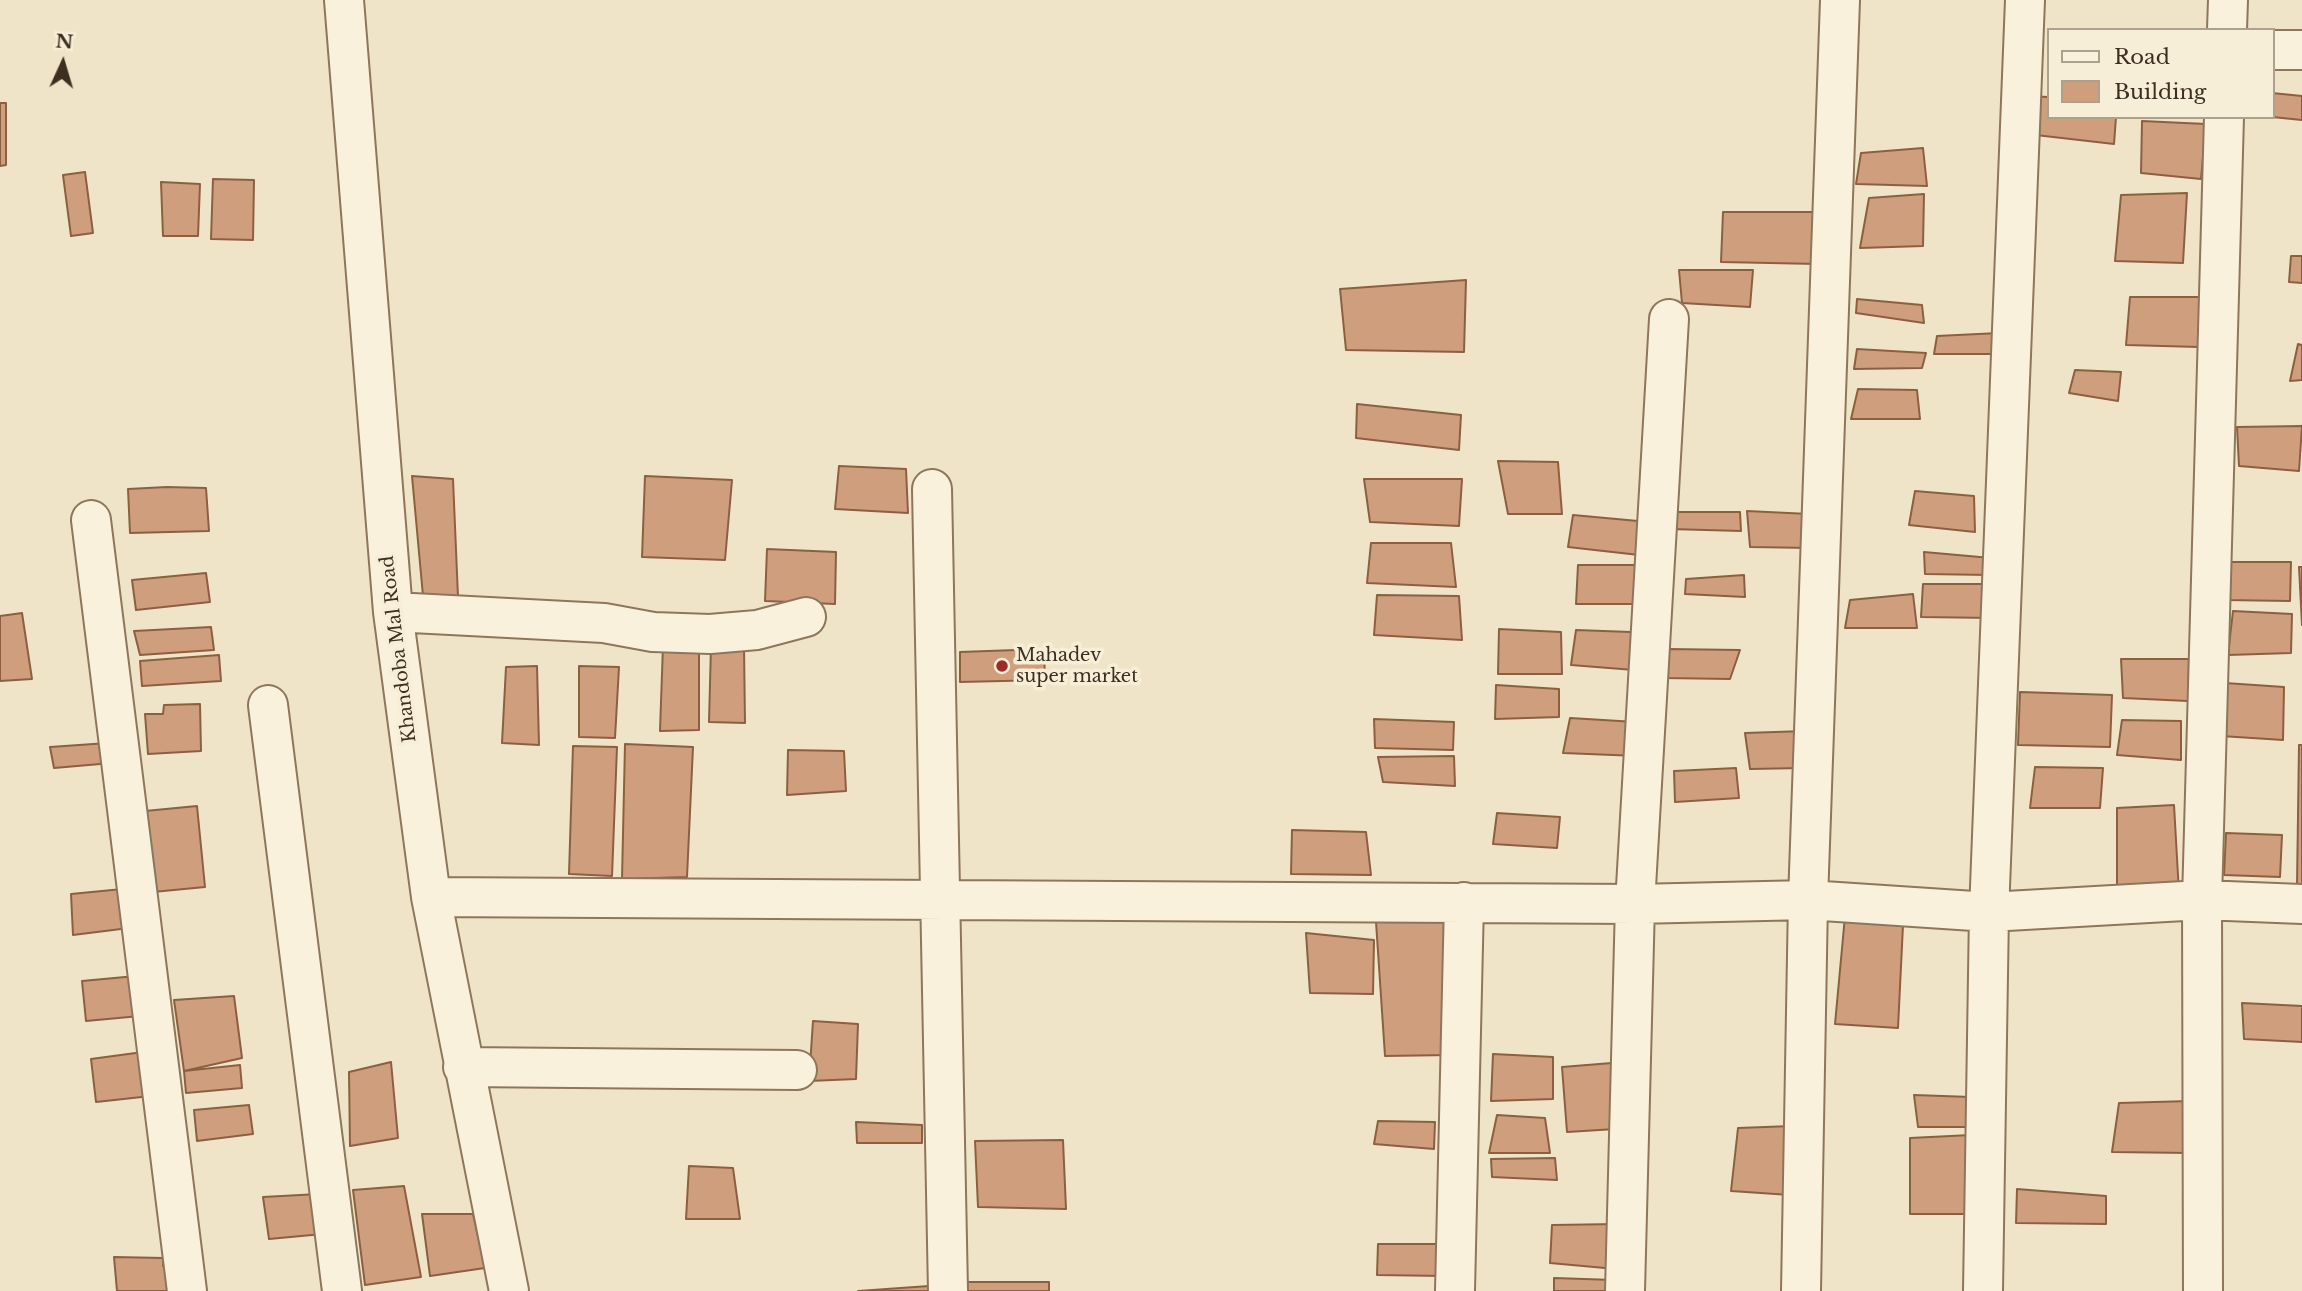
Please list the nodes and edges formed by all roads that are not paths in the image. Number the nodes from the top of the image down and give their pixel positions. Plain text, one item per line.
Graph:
1 (344, 0) edge
2 (1840, 0) edge
3 (2025, 0) edge
4 (2228, 0) edge
5 (2227, 28) edge
6 (2274, 50) edge
7 (2302, 50) edge
8 (2224, 119) edge
9 (1669, 319) dead end
10 (932, 489) dead end
11 (91, 520) dead end
12 (393, 612) junction
13 (806, 617) dead end
14 (268, 705) dead end
15 (431, 897) junction
16 (938, 899) junction
17 (1808, 900) junction
18 (2202, 900) junction
19 (1464, 902) junction
20 (1635, 904) junction
21 (2302, 904) edge
22 (1989, 912) junction
23 (463, 1067) junction
24 (797, 1070) dead end
25 (187, 1291) edge
26 (342, 1291) edge
27 (509, 1291) edge
28 (948, 1291) edge
29 (1455, 1291) edge
30 (1625, 1291) edge
31 (1801, 1291) edge
32 (1983, 1291) edge
33 (2203, 1291) edge

1 - 12 street, Khandoba Mal Road
2 - 17 street
3 - 22 street
4 - 5 street
6 - 7 street
8 - 18 street
9 - 20 street
10 - 16 street
11 - 25 street
12 - 13 street
12 - 15 street, Khandoba Mal Road
14 - 26 street
15 - 16 street
15 - 23 street, Khandoba Mal Road
16 - 19 street
16 - 28 street
17 - 20 street
17 - 22 street
17 - 31 street
18 - 21 street
18 - 22 street
18 - 33 street
19 - 20 street
19 - 29 street
20 - 30 street
22 - 32 street
23 - 24 street
23 - 27 street, Khandoba Mal Road

